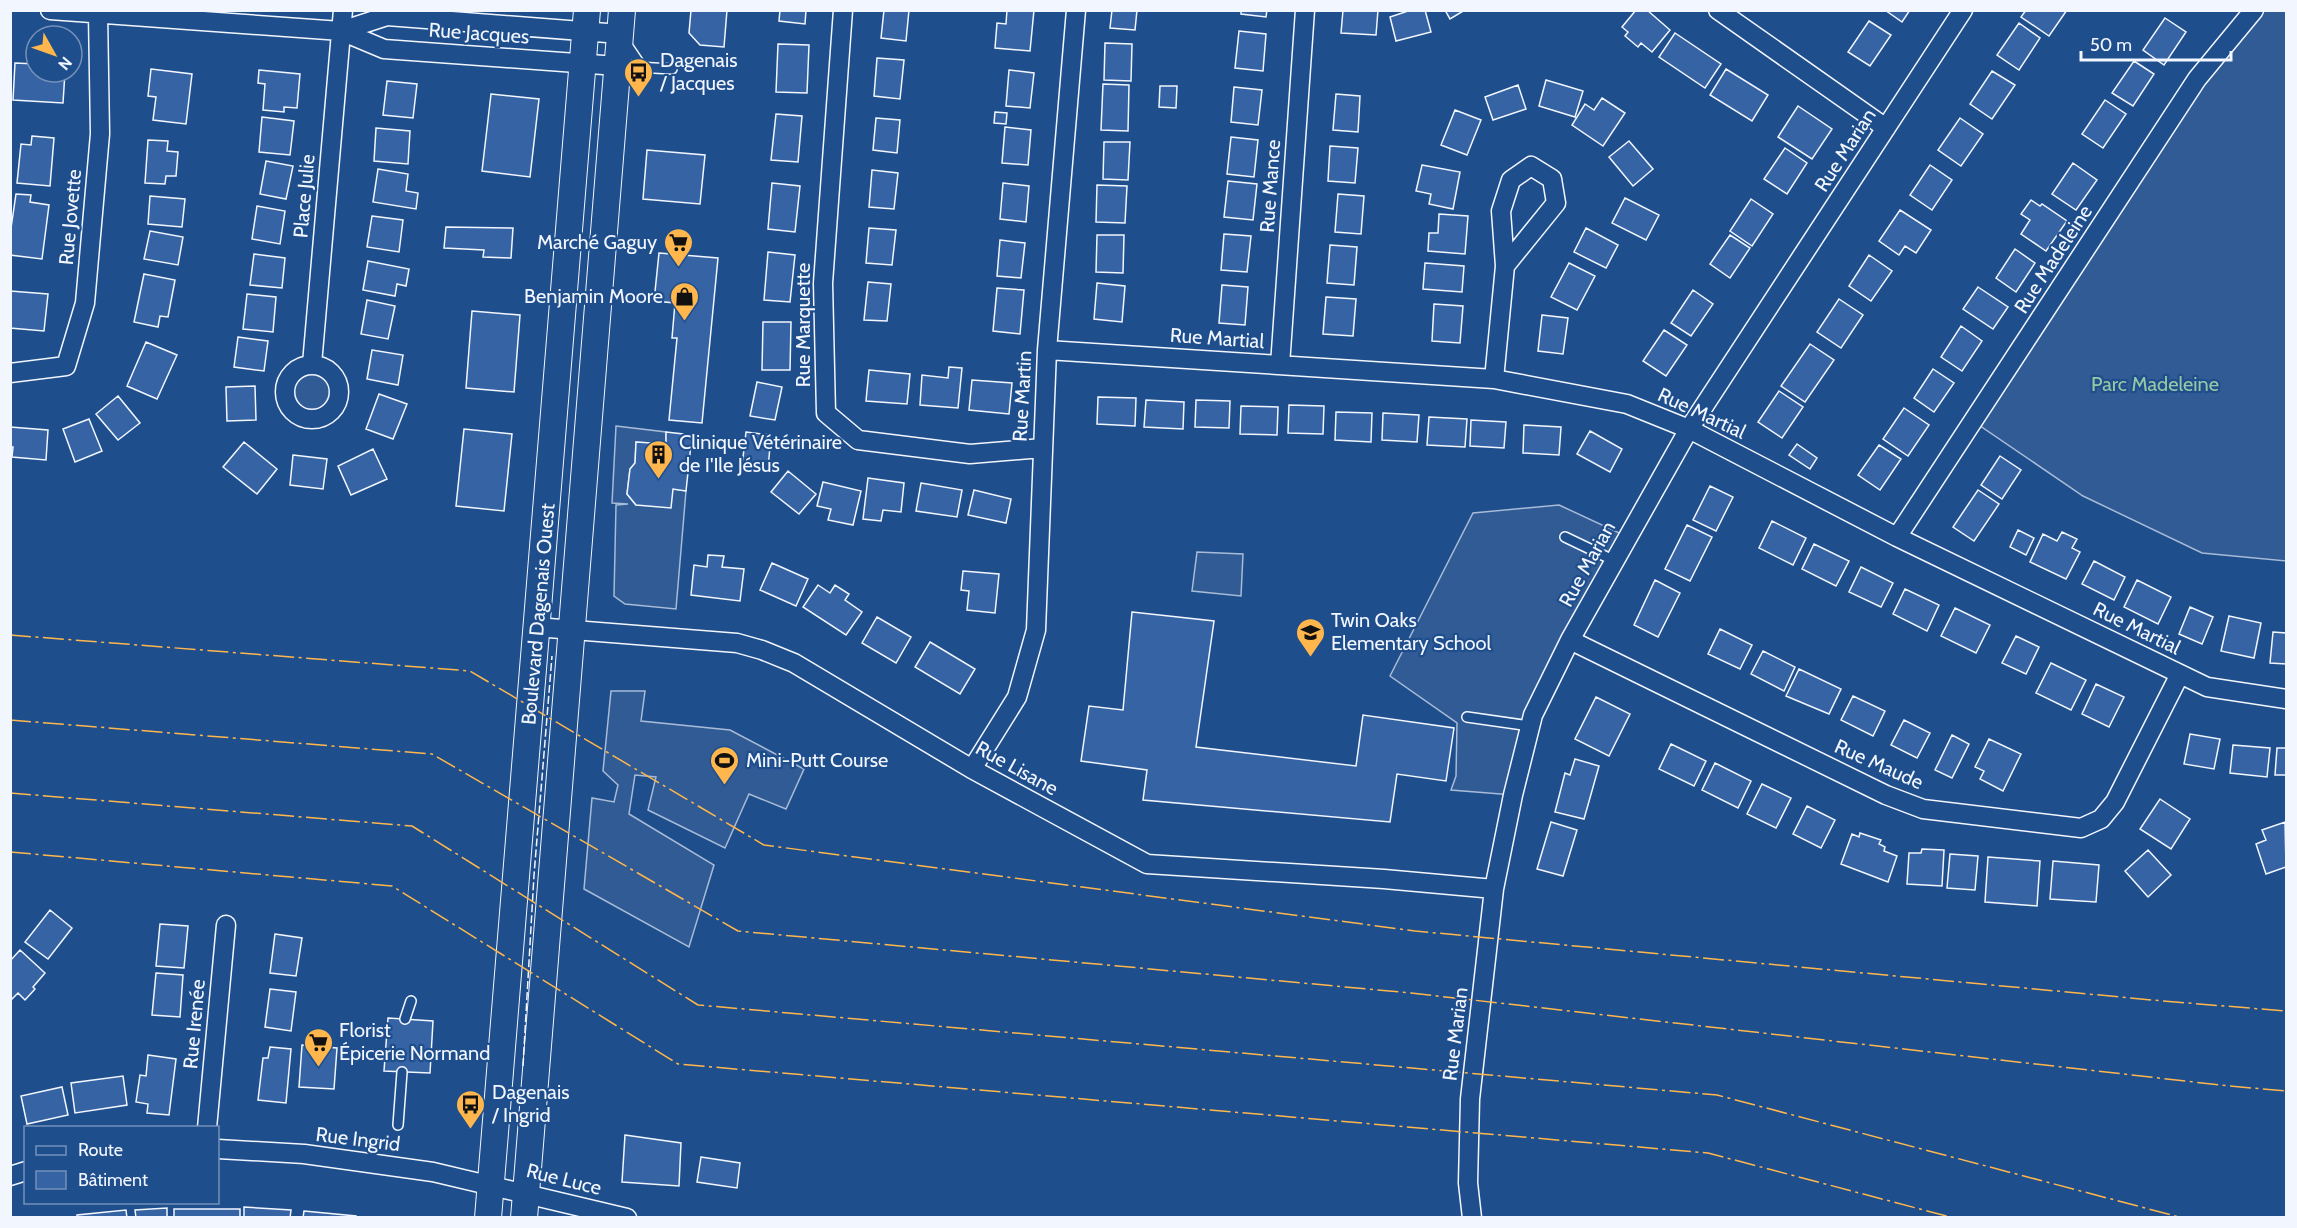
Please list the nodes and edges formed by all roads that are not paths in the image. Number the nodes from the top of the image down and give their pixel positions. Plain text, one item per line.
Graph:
1 (50, 10) edge
2 (343, 10) edge
3 (843, 10) edge
4 (1076, 10) edge
5 (1305, 10) edge
6 (1718, 10) edge
7 (1963, 10) edge
8 (2254, 10) edge
9 (98, 14) junction
10 (586, 21) edge
11 (621, 22) edge
12 (341, 31) junction
13 (582, 63) junction
14 (629, 67) junction
15 (672, 69) dead end
16 (1886, 128) junction
17 (1505, 266) junction
18 (1047, 350) junction
19 (312, 364) dead end
20 (1280, 365) junction
21 (10, 373) edge
22 (1494, 379) junction
23 (1689, 429) junction
24 (1042, 448) junction
25 (1565, 537) dead end
26 (1897, 537) junction
27 (1615, 561) junction
28 (536, 627) junction
29 (571, 629) junction
30 (1570, 640) junction
31 (2180, 674) junction
32 (2286, 699) edge
33 (1467, 717) dead end
34 (1530, 726) junction
35 (972, 769) junction
36 (1494, 889) junction
37 (226, 925) dead end
38 (411, 1000) dead end
39 (405, 1019) dead end
40 (402, 1072) dead end
41 (398, 1125) dead end
42 (207, 1126) edge
43 (219, 1149) edge
44 (491, 1184) junction
45 (525, 1205) edge
46 (488, 1218) edge
47 (627, 1218) edge
48 (1472, 1218) edge

1 - 9 street, Rue Jacques
2 - 12 street, Place Julie
3 - 24 street, Rue Marquette
4 - 18 street, Rue Martin
5 - 20 street, Rue Mance
6 - 16 street
7 - 16 street, Rue Marian
8 - 26 street, Rue Madeleine
9 - 12 street, Rue Jacques
9 - 21 street, Rue Jovette
10 - 11 street, Rue Jacques
10 - 12 street, Rue Jacques
10 - 13 main road, Boulevard Dagenais Ouest
11 - 14 main road, Boulevard Dagenais Ouest
12 - 13 street, Rue Jacques
12 - 19 street, Place Julie
13 - 14 street, Rue Jacques
13 - 28 main road, Boulevard Dagenais Ouest
14 - 15 lane
14 - 29 main road, Boulevard Dagenais Ouest
16 - 23 street, Rue Marian
17 - 17 street
17 - 22 street
18 - 20 street, Rue Martial
18 - 24 street, Rue Martin
20 - 22 street, Rue Martial
22 - 23 street, Rue Martial
23 - 26 street, Rue Martial
23 - 27 street, Rue Marian
24 - 35 street, Rue Martin
25 - 27 lane
26 - 31 street, Rue Martial
27 - 30 street, Rue Marian
28 - 29 street, Rue Lisane
28 - 44 main road, Boulevard Dagenais Ouest
29 - 35 street, Rue Lisane
29 - 45 main road, Boulevard Dagenais Ouest
30 - 31 street, Rue Maude
30 - 34 street, Rue Marian
31 - 32 street, Rue Martial
33 - 34 lane
34 - 36 street, Rue Marian
35 - 36 street, Rue Lisane
36 - 48 street, Rue Marian
37 - 42 street, Rue Irenée
38 - 39 lane
40 - 41 lane
43 - 44 street, Rue Ingrid
44 - 45 street, Rue Luce
44 - 46 main road, Boulevard Dagenais Ouest
45 - 47 street, Rue Luce

